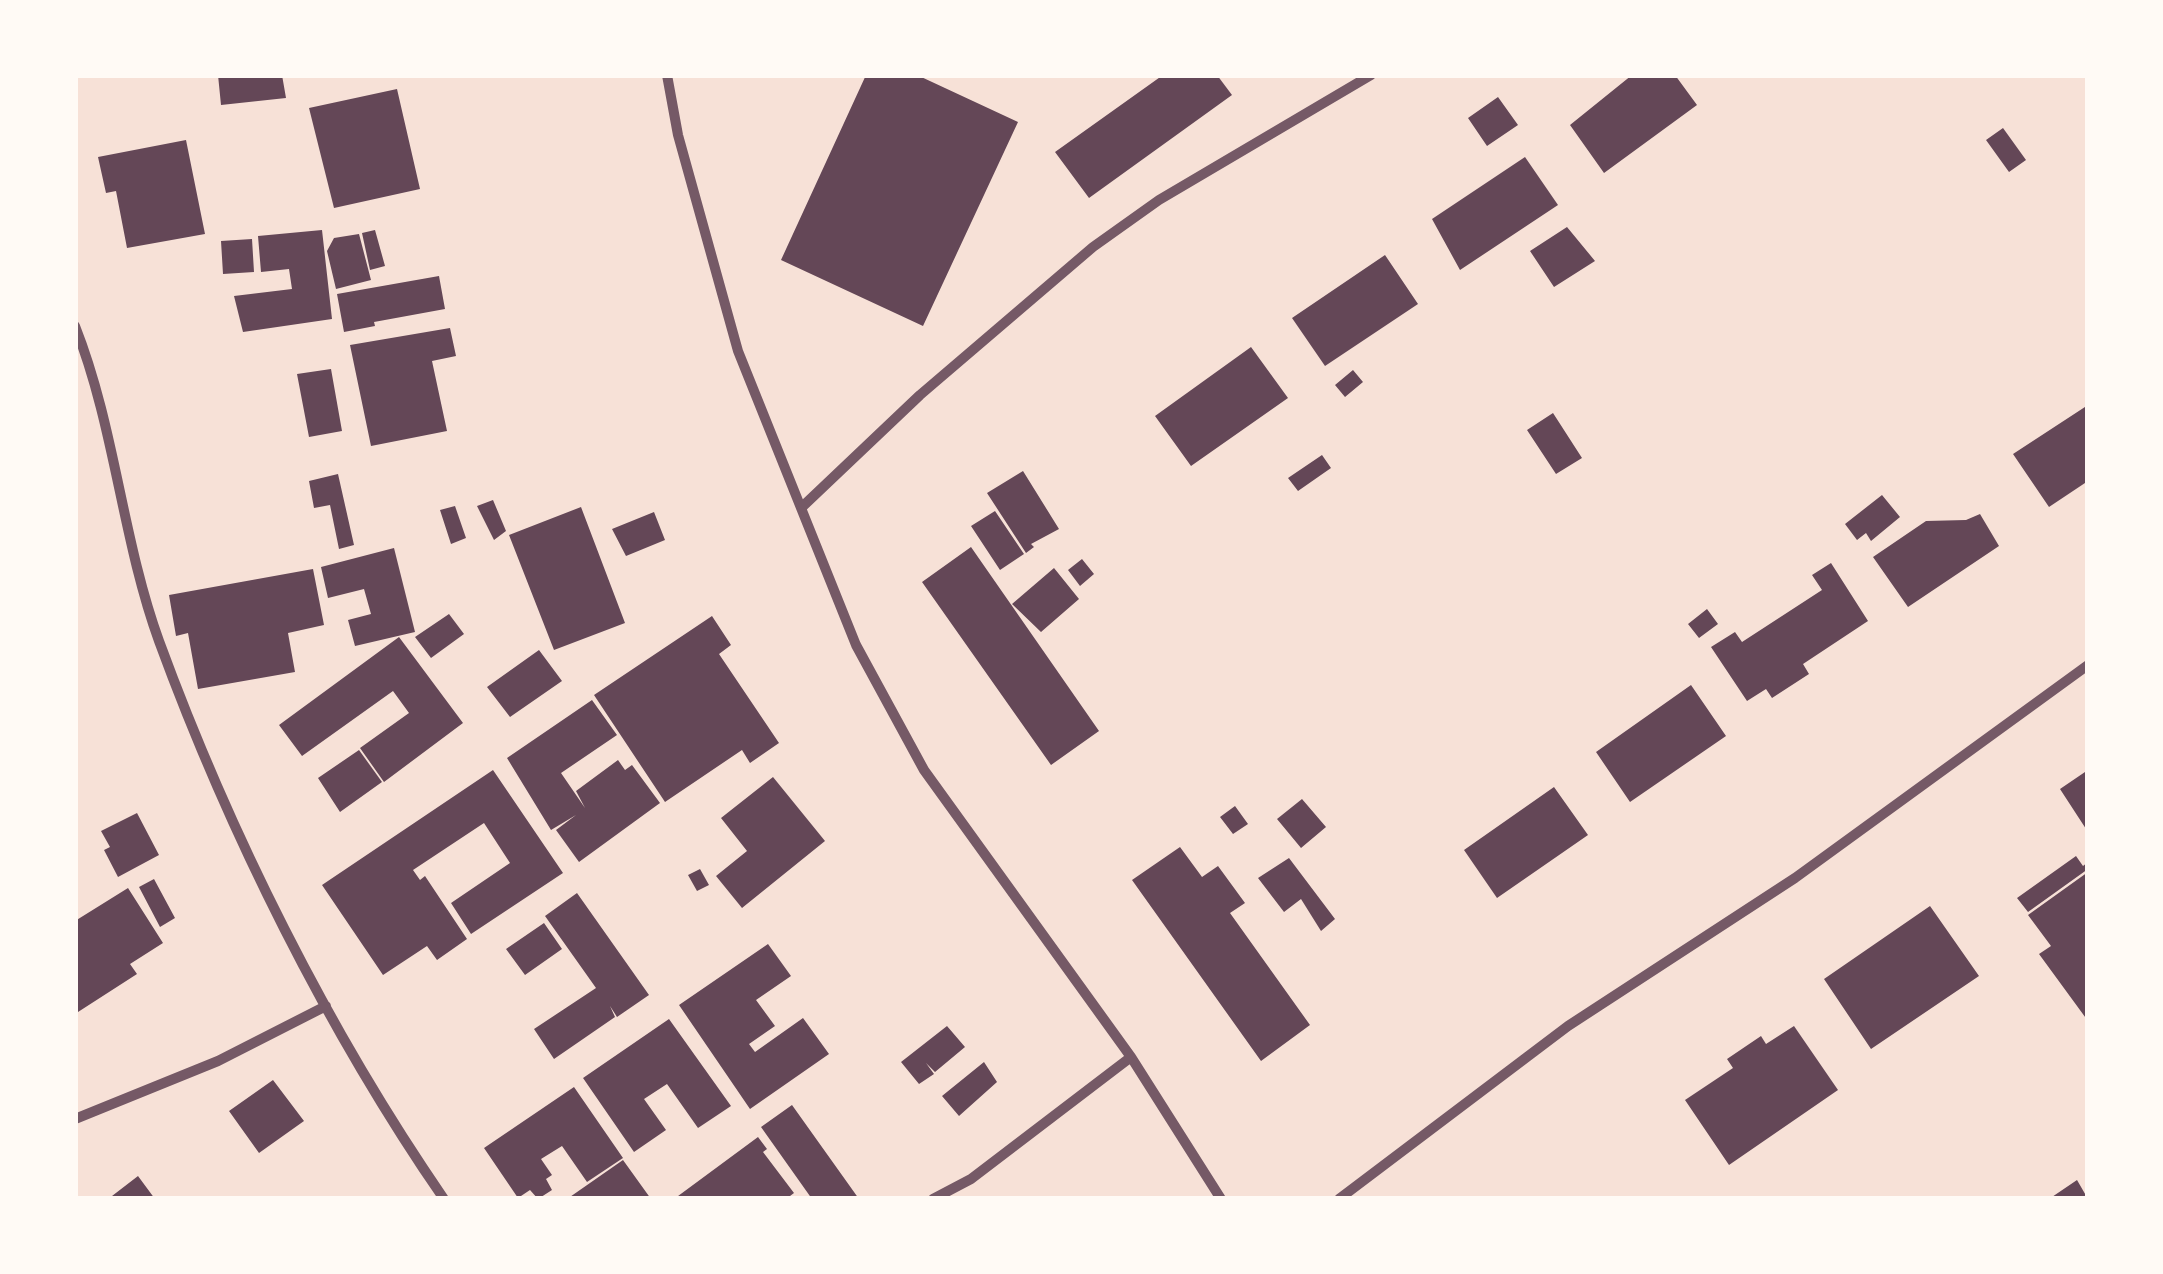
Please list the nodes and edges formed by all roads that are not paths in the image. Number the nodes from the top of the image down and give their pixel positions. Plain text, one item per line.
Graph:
1 (667, 75) edge
2 (1371, 75) edge
3 (75, 326) edge
4 (801, 508) junction
5 (2088, 665) edge
6 (326, 1006) junction
7 (1130, 1058) junction
8 (75, 1119) edge
9 (444, 1199) edge
10 (934, 1199) edge
11 (1222, 1199) edge
12 (1340, 1199) edge

1 - 4 street
2 - 4 street
3 - 6 street
4 - 7 street
5 - 12 street
6 - 8 street
6 - 9 street
7 - 10 street
7 - 11 street

